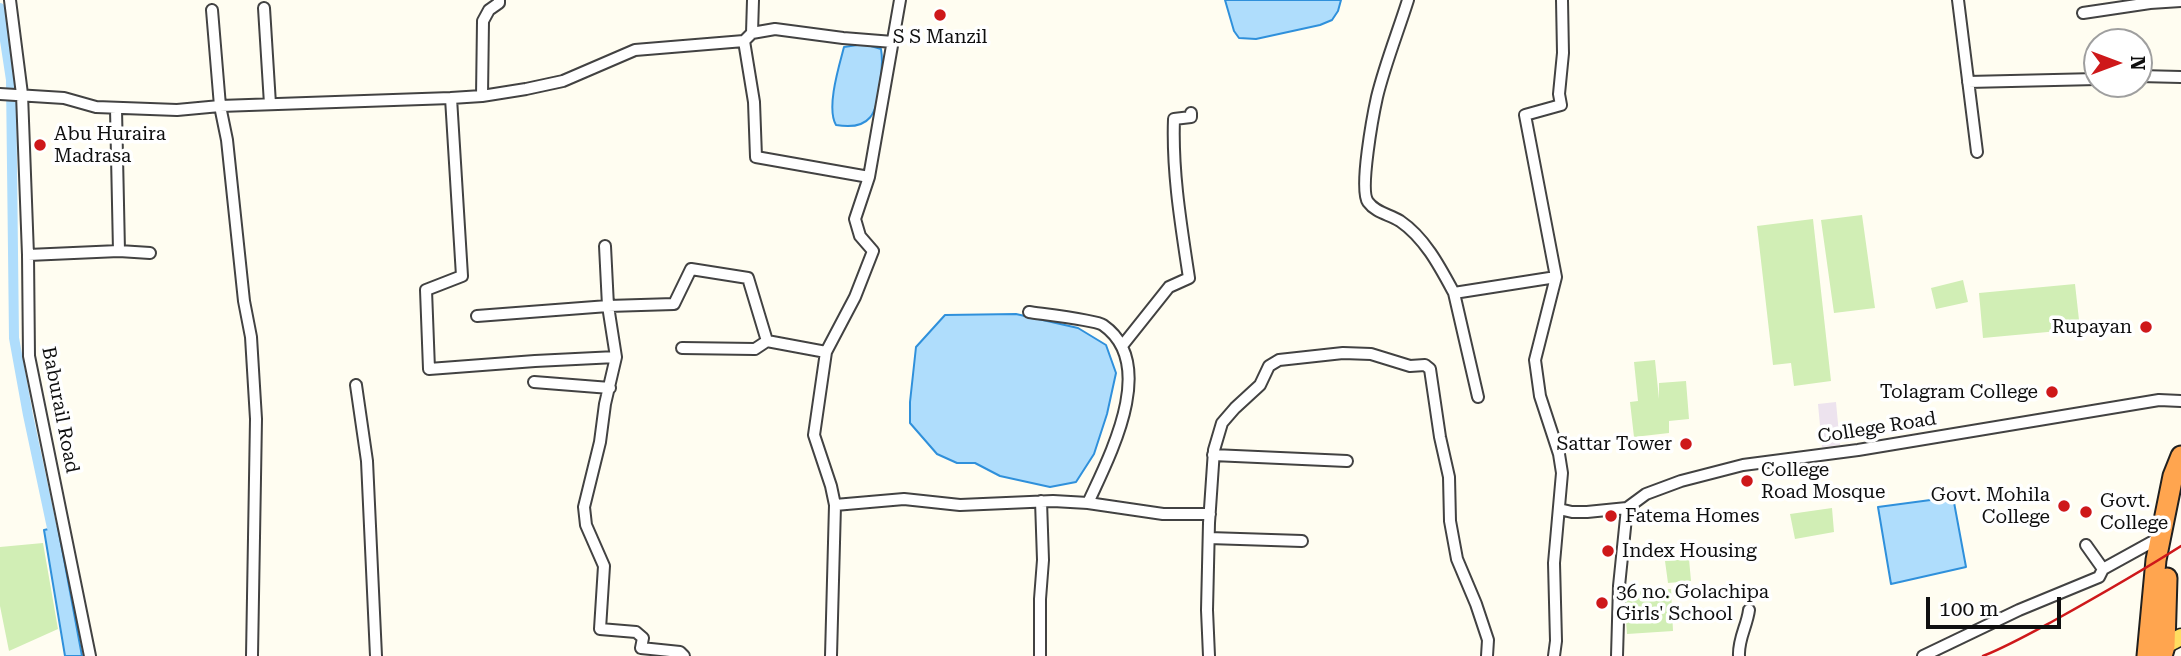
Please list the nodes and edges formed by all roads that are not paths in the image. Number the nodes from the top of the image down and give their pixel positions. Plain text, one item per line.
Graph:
1 (10, 0) edge
2 (499, 0) edge
3 (753, 0) edge
4 (900, 0) edge
5 (1408, 0) edge
6 (1562, 0) edge
7 (1958, 0) edge
8 (2181, 1) edge
9 (264, 8) dead end
10 (212, 10) dead end
11 (2083, 13) dead end
12 (748, 37) junction
13 (893, 42) junction
14 (2153, 76) edge
15 (2181, 77) edge
16 (2083, 79) edge
17 (1968, 82) junction
18 (0, 94) edge
19 (21, 94) junction
20 (482, 96) junction
21 (451, 98) junction
22 (270, 104) junction
23 (220, 106) junction
24 (116, 109) junction
25 (1191, 113) dead end
26 (1977, 152) dead end
27 (869, 177) junction
28 (605, 246) dead end
29 (119, 251) junction
30 (150, 253) dead end
31 (28, 255) junction
32 (1556, 277) junction
33 (1454, 293) junction
34 (608, 306) junction
35 (1029, 312) dead end
36 (477, 316) dead end
37 (767, 341) junction
38 (1122, 346) junction
39 (682, 348) dead end
40 (826, 352) junction
41 (616, 357) junction
42 (534, 382) dead end
43 (356, 385) dead end
44 (610, 388) junction
45 (1478, 397) dead end
46 (2181, 401) edge
47 (1213, 455) junction
48 (2181, 456) edge
49 (1346, 461) dead end
50 (2181, 480) edge
51 (1041, 501) junction
52 (1088, 503) junction
53 (835, 505) junction
54 (1627, 508) junction
55 (1559, 509) junction
56 (1210, 514) junction
57 (2161, 537) junction
58 (1209, 538) junction
59 (1302, 541) dead end
60 (2086, 545) dead end
61 (2103, 569) junction
62 (1749, 610) dead end
63 (2164, 650) edge
64 (90, 656) edge
65 (252, 656) edge
66 (376, 656) edge
67 (684, 656) edge
68 (831, 656) edge
69 (1040, 656) edge
70 (1209, 656) edge
71 (1487, 656) edge
72 (1554, 656) edge
73 (1617, 656) edge
74 (1739, 656) edge
75 (1923, 656) edge

1 - 19 street, Baburail Road
2 - 20 street
3 - 12 street
4 - 13 street
5 - 33 street
6 - 32 street
7 - 17 street
8 - 11 street
9 - 22 street
10 - 23 street
12 - 13 street
12 - 20 street
12 - 27 street
13 - 27 street
14 - 15 street
16 - 17 street
17 - 26 street
18 - 19 street
19 - 24 street
19 - 31 street, Baburail Road
20 - 21 street
21 - 22 street
21 - 41 street
22 - 23 street
23 - 24 street
23 - 65 street
24 - 29 street
25 - 38 street
27 - 40 street
28 - 34 street
29 - 30 street
29 - 31 street
31 - 64 street, Baburail Road
32 - 33 street
32 - 55 street
33 - 45 street
34 - 36 street
34 - 37 street
34 - 41 street
35 - 38 street
37 - 39 street
37 - 40 street
38 - 52 street
40 - 53 street
41 - 44 street
42 - 44 street
43 - 66 street
44 - 67 street
46 - 54 street, College Road
47 - 49 street
47 - 56 street
47 - 71 street
48 - 57 highway
50 - 63 highway
51 - 52 street
51 - 53 street
51 - 69 street
52 - 56 street
53 - 68 street
54 - 55 street
54 - 73 street
55 - 72 street
56 - 58 street
57 - 61 street
57 - 63 highway
58 - 59 street
58 - 70 street
60 - 61 street
61 - 75 street
62 - 74 street

